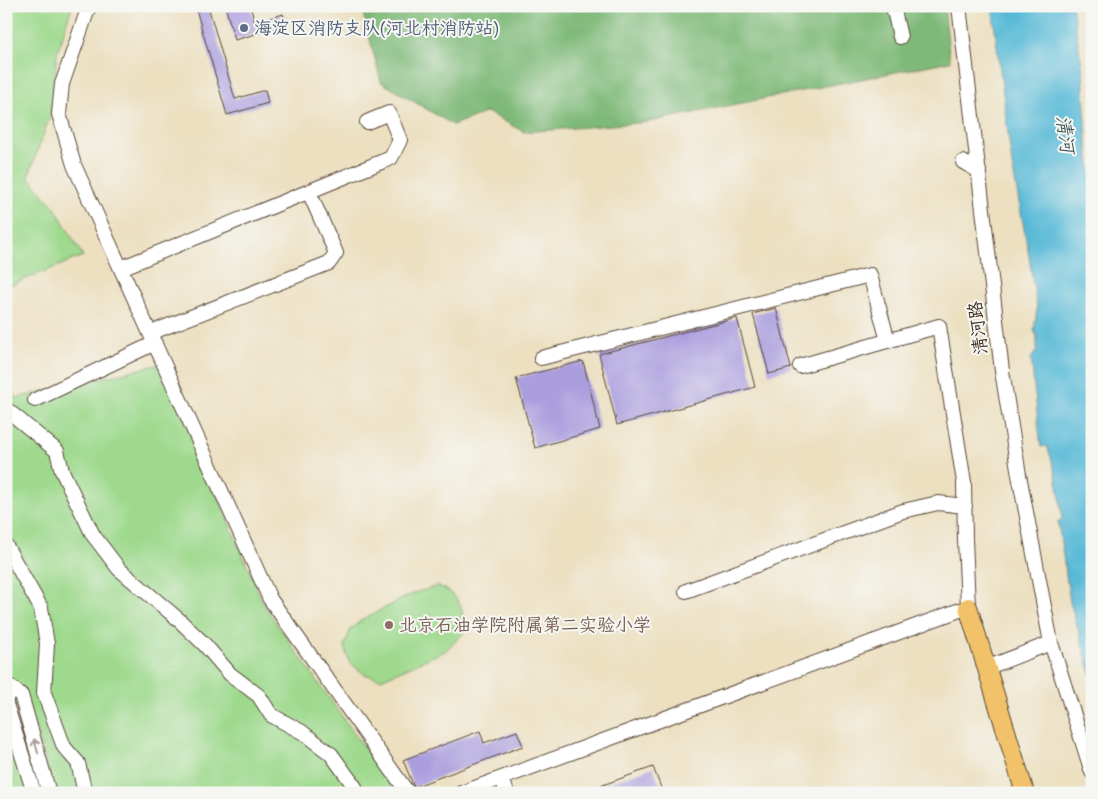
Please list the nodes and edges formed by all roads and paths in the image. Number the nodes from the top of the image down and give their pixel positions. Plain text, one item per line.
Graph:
1 (89, 6) edge
2 (893, 6) edge
3 (959, 6) edge
4 (900, 37) dead end
5 (367, 122) dead end
6 (963, 162) dead end
7 (979, 170) junction
8 (309, 192) junction
9 (121, 268) junction
10 (152, 338) junction
11 (888, 341) junction
12 (541, 358) dead end
13 (800, 366) dead end
14 (35, 400) dead end
15 (6, 409) edge
16 (964, 506) junction
17 (6, 546) edge
18 (686, 591) dead end
19 (968, 607) junction
20 (1051, 643) junction
21 (986, 668) junction
22 (8, 680) edge
23 (6, 700) edge
24 (6, 704) edge
25 (1092, 772) edge
26 (502, 778) junction
27 (34, 793) edge
28 (49, 793) edge
29 (86, 793) edge
30 (352, 793) edge
31 (408, 793) edge
32 (461, 793) edge
33 (507, 793) edge
34 (1025, 793) edge

1 - 9 street
2 - 4 street
3 - 7 street, 清河路
5 - 8 street
6 - 7 street
7 - 20 street, 清河路
8 - 9 street
8 - 10 street
9 - 10 street
10 - 14 street
10 - 31 street
11 - 12 street
11 - 13 street
11 - 16 street
15 - 30 street
16 - 18 street
16 - 19 street
17 - 29 street
19 - 21 main road
19 - 26 street
20 - 21 street
20 - 25 street, 清河路
21 - 34 main road
22 - 23 street
28 -> 22 street
24 - 27 street
26 - 32 street
26 - 33 street

